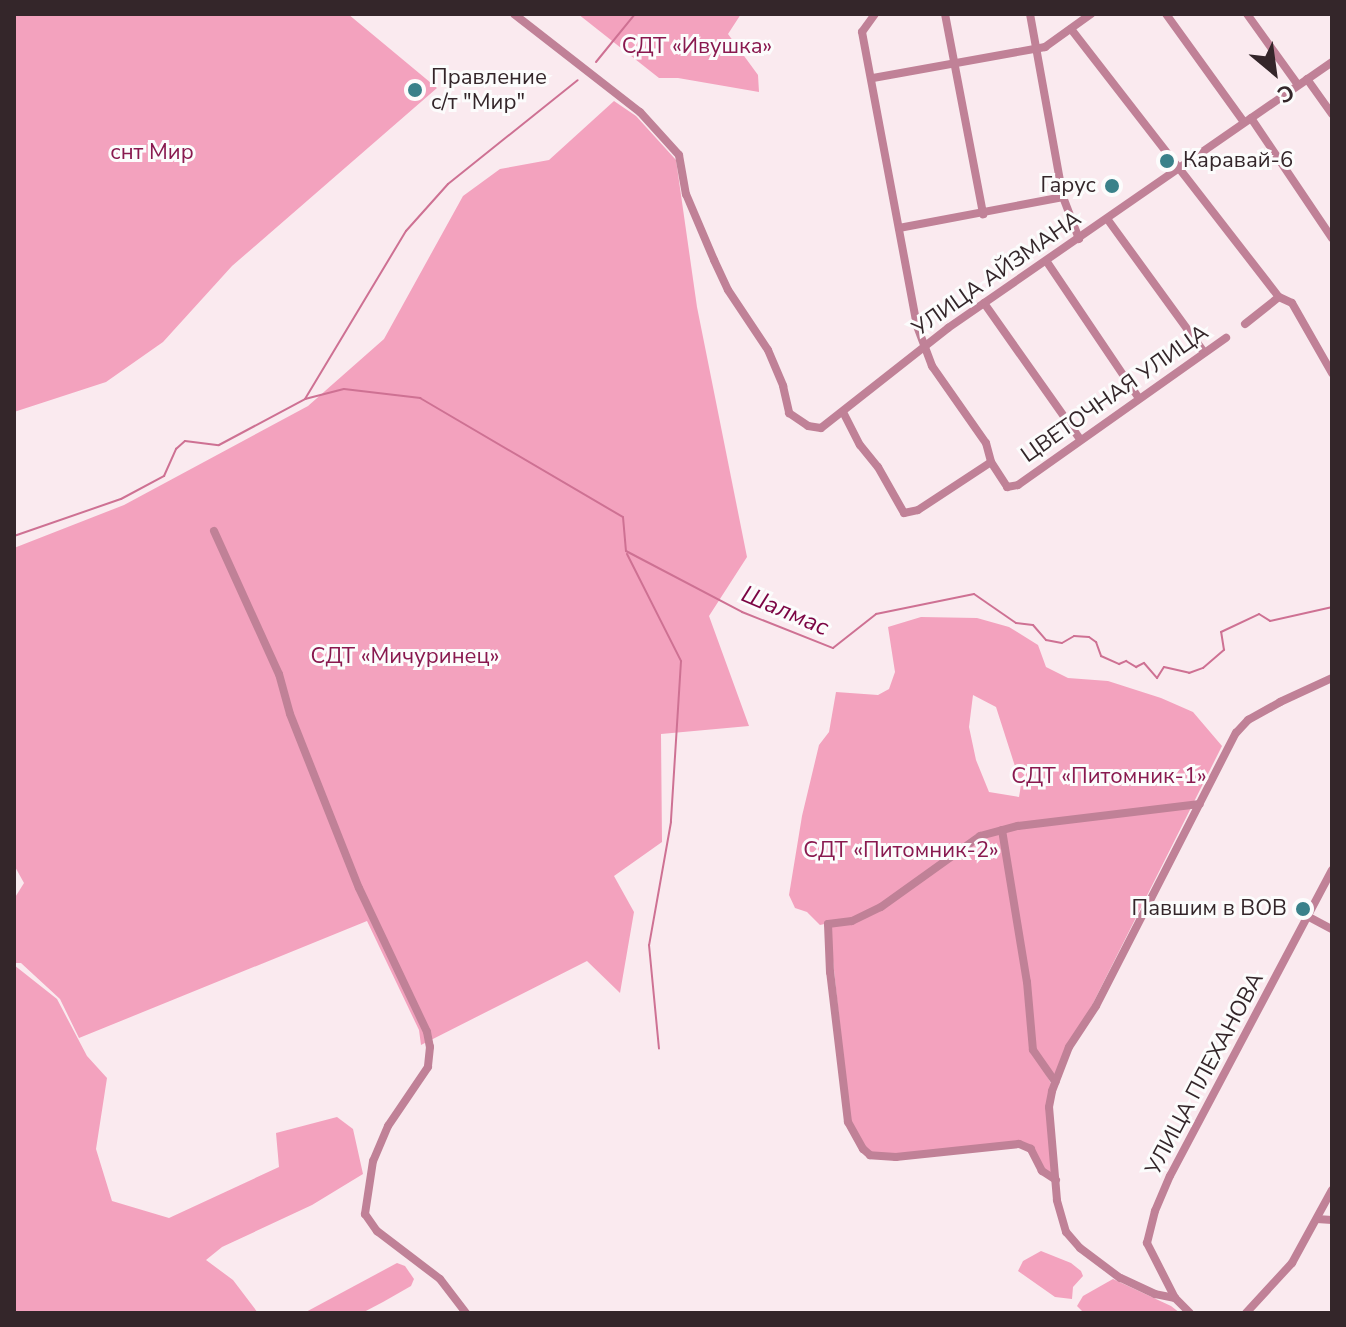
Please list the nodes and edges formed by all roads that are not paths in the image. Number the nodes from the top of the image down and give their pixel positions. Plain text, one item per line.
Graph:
1 (514, 14) edge
2 (875, 14) edge
3 (945, 14) edge
4 (1030, 14) edge
5 (1091, 14) edge
6 (1166, 14) edge
7 (1247, 14) edge
8 (1071, 29) junction
9 (1037, 49) junction
10 (956, 62) junction
11 (1332, 62) edge
12 (873, 78) junction
13 (1307, 79) junction
14 (1298, 85) junction
15 (1332, 114) edge
16 (1247, 120) junction
17 (1179, 167) junction
18 (1063, 197) junction
19 (983, 214) junction
20 (1108, 220) junction
21 (899, 228) junction
22 (1332, 238) edge
23 (1079, 239) junction
24 (1047, 262) junction
25 (1279, 297) junction
26 (984, 303) junction
27 (1245, 324) dead end
28 (1226, 338) dead end
29 (925, 344) junction
30 (1204, 352) junction
31 (1332, 373) edge
32 (1138, 397) junction
33 (843, 412) junction
34 (1080, 439) junction
35 (991, 462) junction
36 (214, 531) dead end
37 (1332, 678) edge
38 (1200, 804) junction
39 (1002, 830) junction
40 (1332, 870) edge
41 (1309, 917) junction
42 (1332, 929) edge
43 (1055, 1082) junction
44 (1056, 1180) junction
45 (1332, 1190) edge
46 (1317, 1219) junction
47 (1332, 1220) edge
48 (1175, 1298) junction
49 (466, 1313) edge
50 (1190, 1313) edge
51 (1246, 1313) edge

1 - 33 street, УЛИЦА АЙЗМАНА
2 - 12 street
3 - 10 street
4 - 9 street
5 - 8 street
6 - 16 street
7 - 14 street
8 - 9 street
8 - 17 street
9 - 10 street
9 - 18 street
10 - 12 street
10 - 19 street
11 - 13 street, УЛИЦА АЙЗМАНА
12 - 21 street
13 - 14 street, УЛИЦА АЙЗМАНА
13 - 15 street
14 - 16 street, УЛИЦА АЙЗМАНА
16 - 17 street, УЛИЦА АЙЗМАНА
16 - 22 street
17 - 20 street, УЛИЦА АЙЗМАНА
17 - 25 street
18 - 19 street
18 - 23 street
19 - 21 street
20 - 23 street, УЛИЦА АЙЗМАНА
20 - 30 street
21 - 29 street
23 - 24 street, УЛИЦА АЙЗМАНА
24 - 26 street, УЛИЦА АЙЗМАНА
24 - 32 street
25 - 27 street
25 - 31 street
26 - 29 street, УЛИЦА АЙЗМАНА
26 - 34 street
28 - 30 street, ЦВЕТОЧНАЯ УЛИЦА
29 - 33 street, УЛИЦА АЙЗМАНА
29 - 35 street
30 - 32 street, ЦВЕТОЧНАЯ УЛИЦА
32 - 34 street, ЦВЕТОЧНАЯ УЛИЦА
33 - 35 street
34 - 35 street, ЦВЕТОЧНАЯ УЛИЦА
36 - 49 street
37 - 38 street
38 - 39 street
38 - 43 street
39 - 43 street
39 - 44 street
40 - 41 street, УЛИЦА ПЛЕХАНОВА
41 - 42 street
41 - 48 street, УЛИЦА ПЛЕХАНОВА
43 - 44 street
44 - 48 street
45 - 46 street
46 - 47 street
46 - 51 street
48 - 50 street

